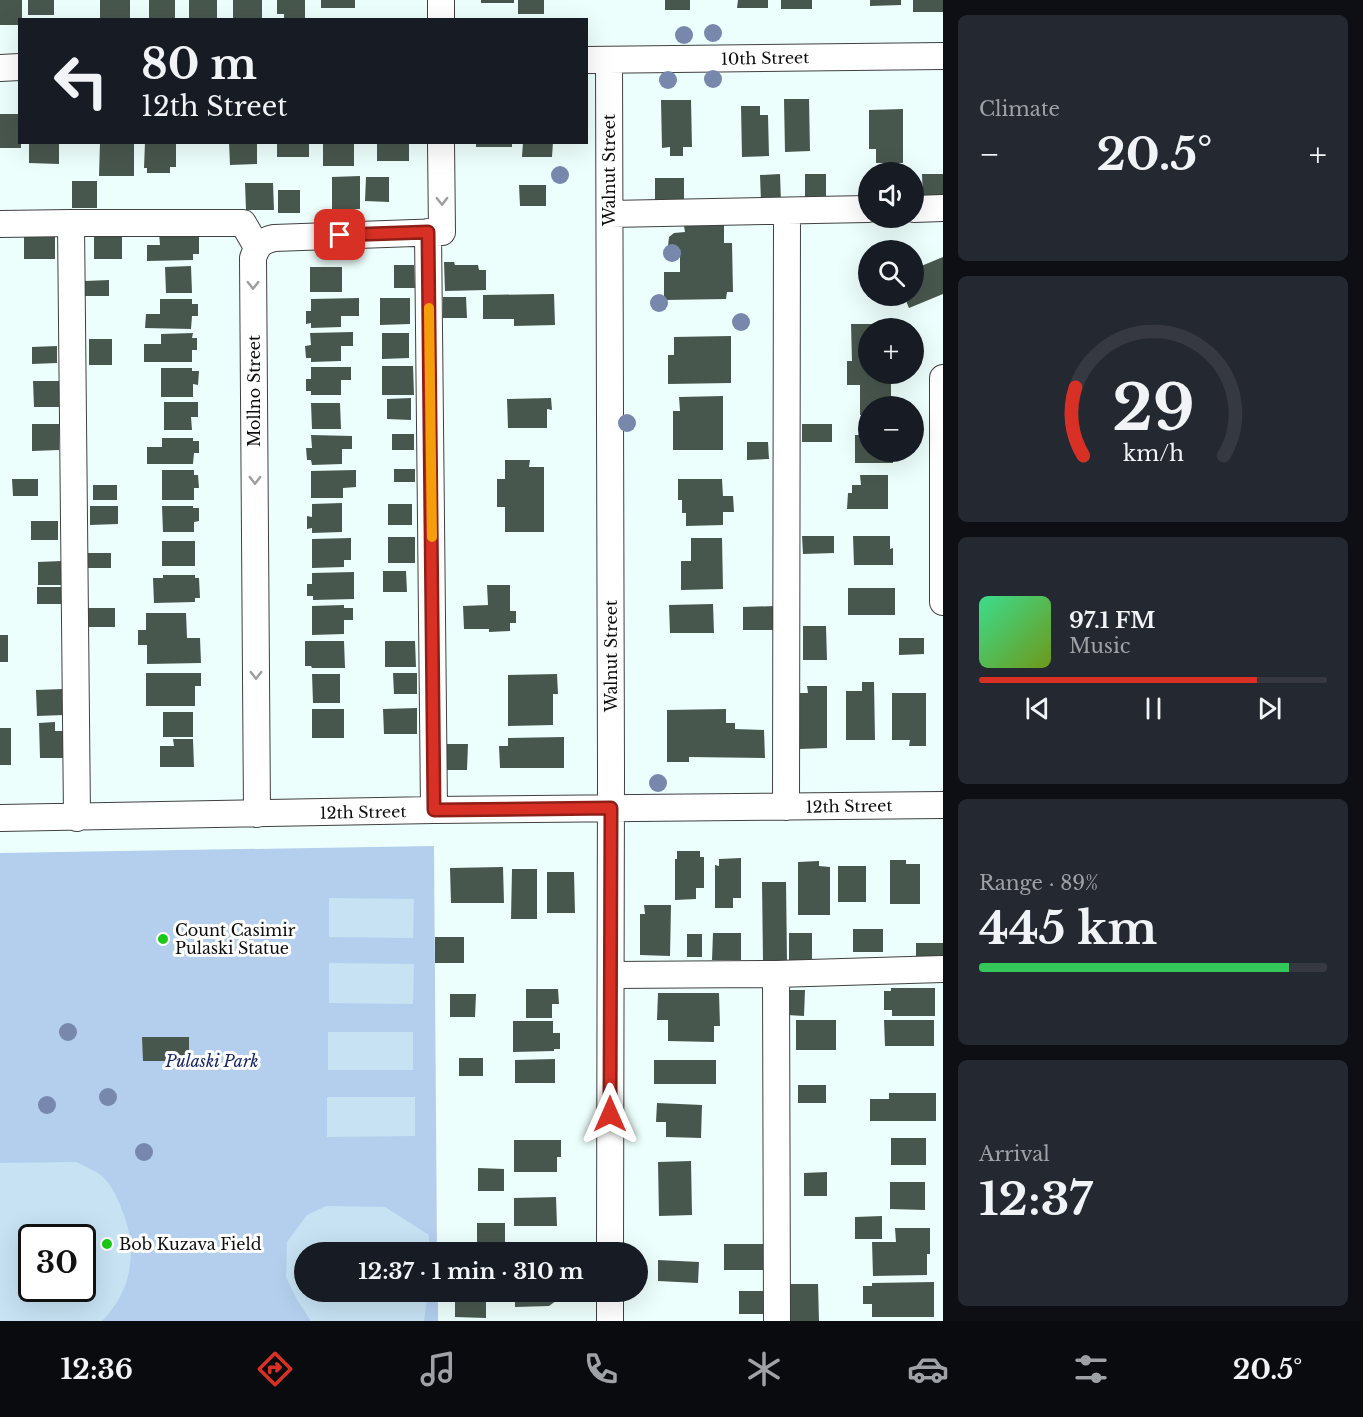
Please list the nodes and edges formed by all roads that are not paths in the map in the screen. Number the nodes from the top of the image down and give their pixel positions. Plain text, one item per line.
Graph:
1 (441, 0) edge
2 (441, 18) edge
3 (943, 56) edge
4 (598, 60) edge
5 (0, 68) edge
6 (18, 68) edge
7 (441, 144) edge
8 (943, 208) edge
9 (858, 209) edge
10 (924, 209) edge
11 (787, 211) junction
12 (610, 214) junction
13 (71, 223) junction
14 (0, 224) edge
15 (428, 232) junction
16 (257, 247) junction
17 (943, 378) edge
18 (943, 602) edge
19 (943, 805) edge
20 (786, 807) junction
21 (611, 808) junction
22 (434, 810) junction
23 (258, 814) junction
24 (0, 818) edge
25 (77, 818) junction
26 (943, 969) edge
27 (776, 974) junction
28 (611, 975) junction
29 (610, 1242) edge
30 (610, 1302) edge
31 (609, 1321) edge
32 (777, 1321) edge

1 - 2 street
3 - 4 street, 10th Street
4 - 12 street, Walnut Street
5 - 6 street
7 -> 15 street
8 - 10 street
9 - 11 street
11 - 12 street
11 - 20 street
12 - 21 street, Walnut Street
13 - 14 street
13 - 16 street
13 - 25 street
15 - 16 street
15 - 22 street
16 -> 23 street, Mollno Street
17 - 18 street
19 - 20 street, 12th Street
20 - 21 street, 12th Street
21 - 22 street, 12th Street
21 - 28 street, Walnut Street
22 - 23 street, 12th Street
23 - 25 street, 12th Street
24 - 25 street, 12th Street
26 - 27 street
27 - 28 street
27 - 32 street
28 - 29 street, Walnut Street
30 - 31 street

